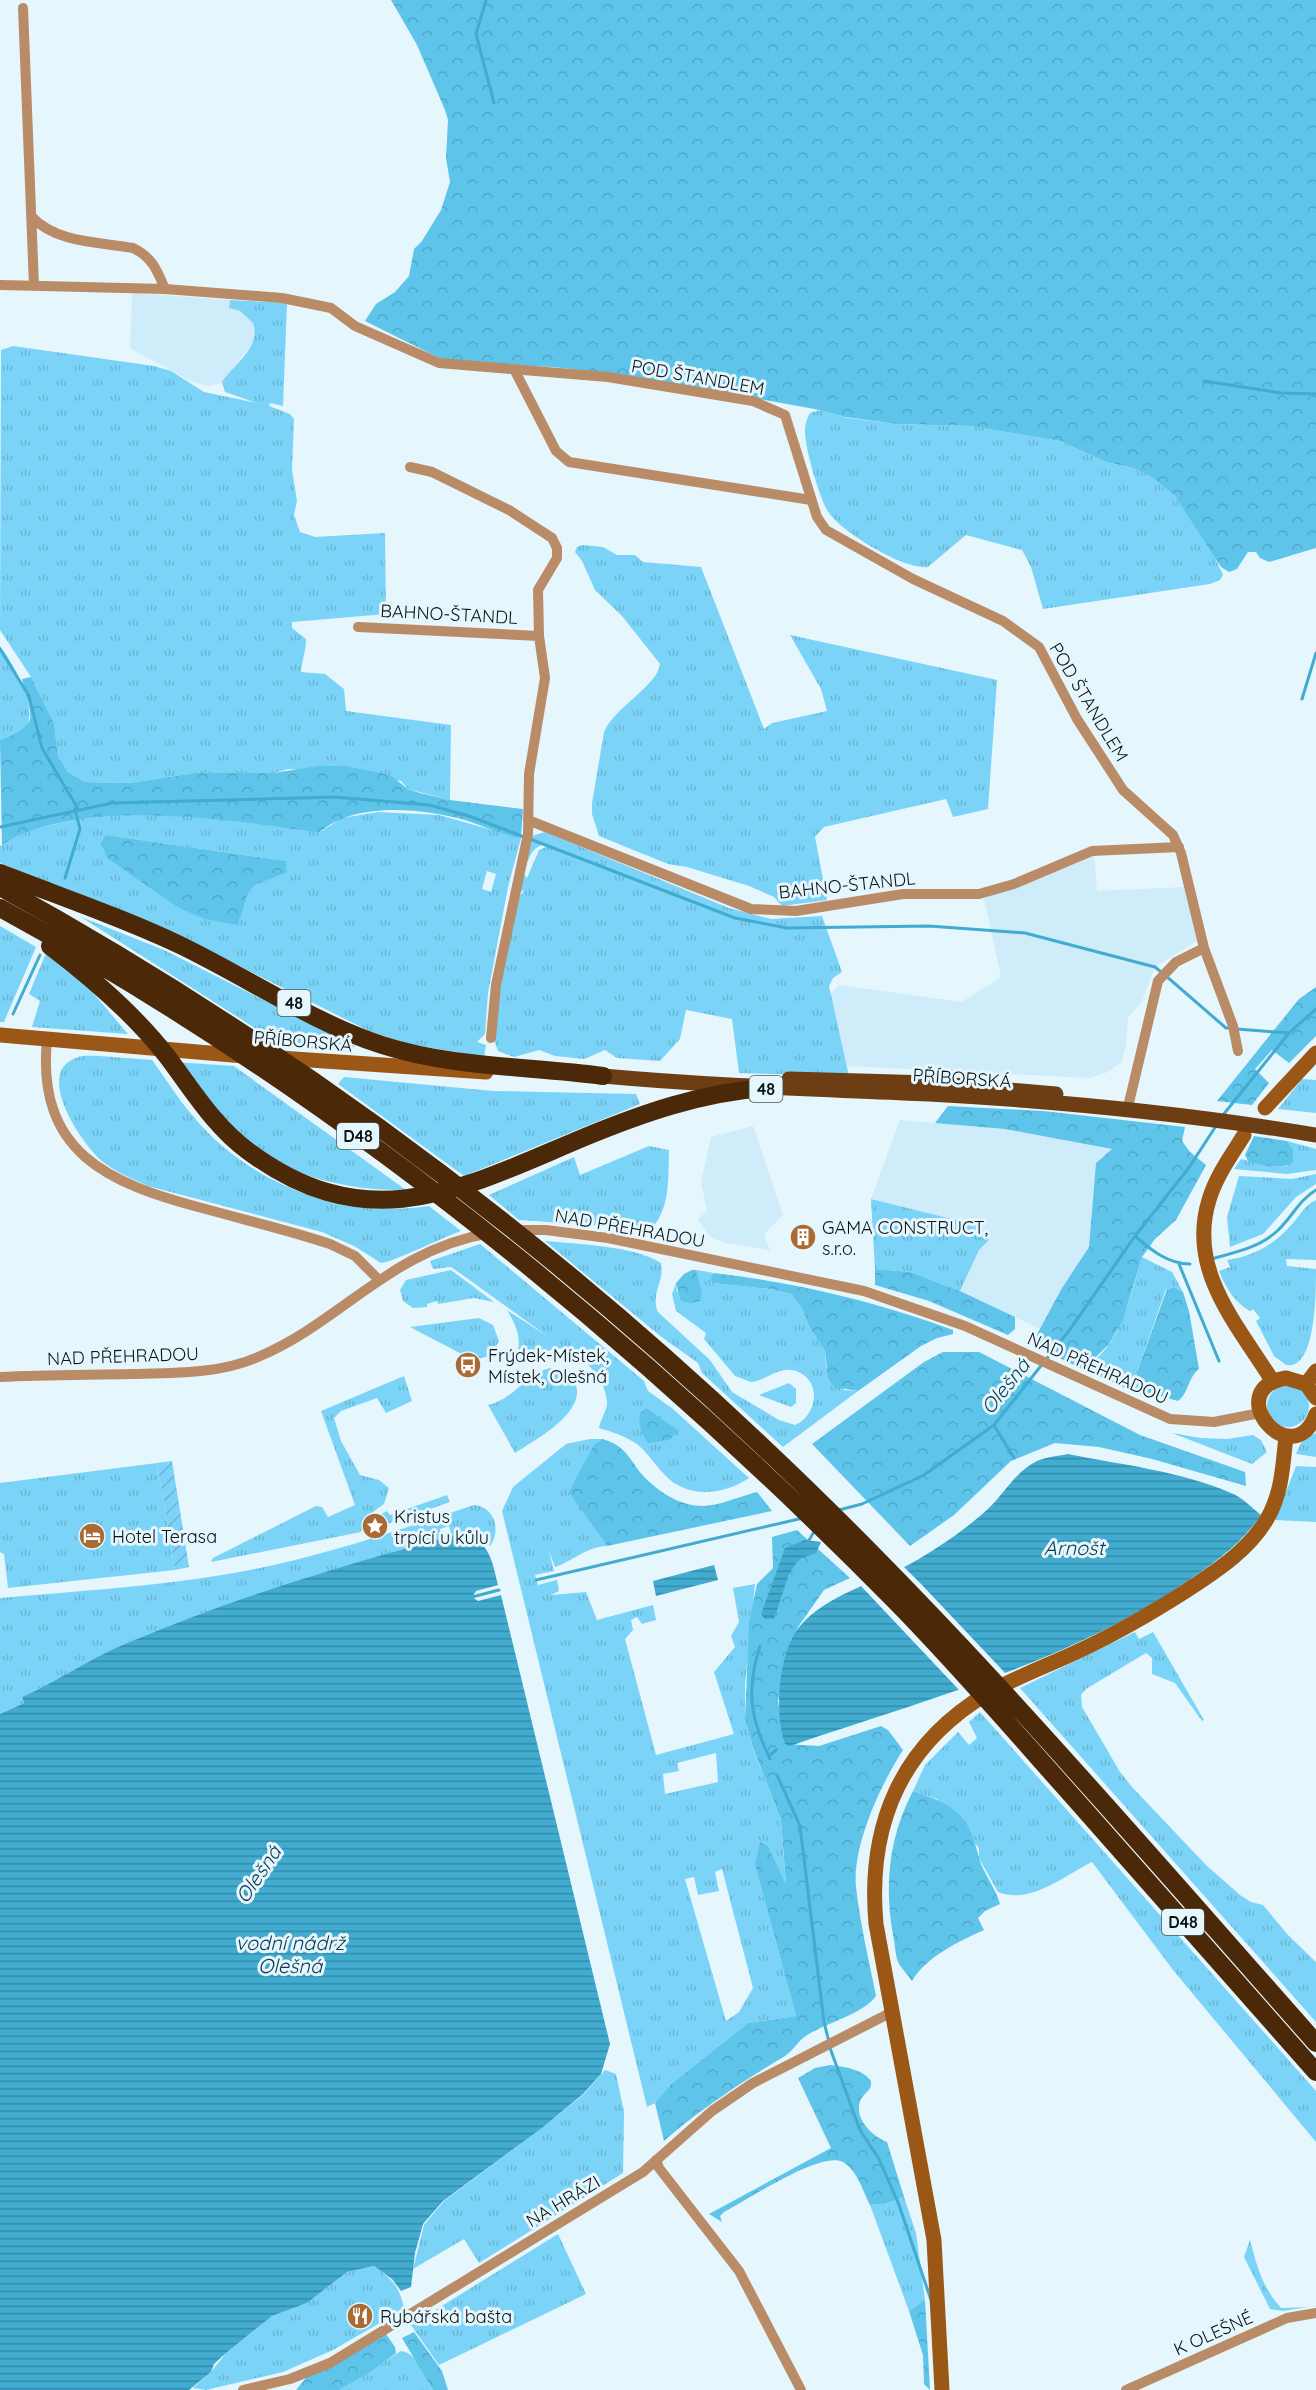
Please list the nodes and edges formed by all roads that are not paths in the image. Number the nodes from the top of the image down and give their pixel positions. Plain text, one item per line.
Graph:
1 (23, 8) dead end
2 (32, 217) junction
3 (0, 285) edge
4 (34, 286) junction
5 (165, 289) junction
6 (514, 369) junction
7 (410, 467) dead end
8 (811, 500) junction
9 (358, 627) dead end
10 (539, 636) junction
11 (528, 820) junction
12 (1179, 847) junction
13 (0, 873) edge
14 (0, 887) edge
15 (0, 909) edge
16 (1204, 948) junction
17 (0, 1035) edge
18 (491, 1038) dead end
19 (47, 1039) junction
20 (1238, 1051) dead end
21 (1316, 1053) edge
22 (603, 1076) junction
23 (764, 1088) junction
24 (1128, 1106) junction
25 (1265, 1108) dead end
26 (1282, 1125) junction
27 (1316, 1126) edge
28 (1244, 1135) dead end
29 (1316, 1135) edge
30 (378, 1279) junction
31 (1316, 1371) edge
32 (0, 1377) edge
33 (1273, 1382) junction
34 (1306, 1384) junction
35 (1316, 1398) edge
36 (1260, 1413) junction
37 (1316, 1416) edge
38 (1286, 1436) junction
39 (892, 2012) junction
40 (1316, 2043) edge
41 (1316, 2072) edge
42 (656, 2160) junction
43 (1316, 2313) edge
44 (243, 2390) edge
45 (801, 2390) edge
46 (942, 2390) edge
47 (1126, 2390) edge

1 - 2 street
2 - 4 street
2 - 5 street
3 - 4 street, POD ŠTANDLEM
4 - 5 street, POD ŠTANDLEM
5 - 6 street, POD ŠTANDLEM
6 - 8 street
6 - 8 street, POD ŠTANDLEM
7 - 10 street, BAHNO-ŠTANDL
8 - 12 street, POD ŠTANDLEM
9 - 10 street, BAHNO-ŠTANDL
10 - 11 street, BAHNO-ŠTANDL
11 - 12 street, BAHNO-ŠTANDL
11 - 18 street, BAHNO-ŠTANDL
12 - 16 street, POD ŠTANDLEM
13 - 22 highway, 48
14 - 40 highway, D48
15 - 23 highway
15 - 41 highway, D48
16 - 20 street, POD ŠTANDLEM
16 - 24 street
17 - 19 street, PŘÍBORSKÁ
19 - 22 street, PŘÍBORSKÁ
19 - 30 street
21 - 25 street
22 - 23 main road, PŘÍBORSKÁ / 48
22 - 24 main road, PŘÍBORSKÁ / 48
23 - 24 main road, PŘÍBORSKÁ / 48
24 - 26 main road, PŘÍBORSKÁ / 48
26 - 27 main road, PŘÍBORSKÁ / 48
26 - 29 main road, PŘÍBORSKÁ / 48
28 - 33 street
30 - 32 street, NAD PŘEHRADOU
30 - 36 street, NAD PŘEHRADOU
31 - 34 street
33 - 34 street
33 - 36 street
34 - 35 street
36 - 38 street
37 - 38 street
38 - 39 street
39 - 42 street, NA HRÁZI
39 - 46 street
42 - 44 street, NA HRÁZI
42 - 45 street
43 - 47 street, K OLEŠNÉ

